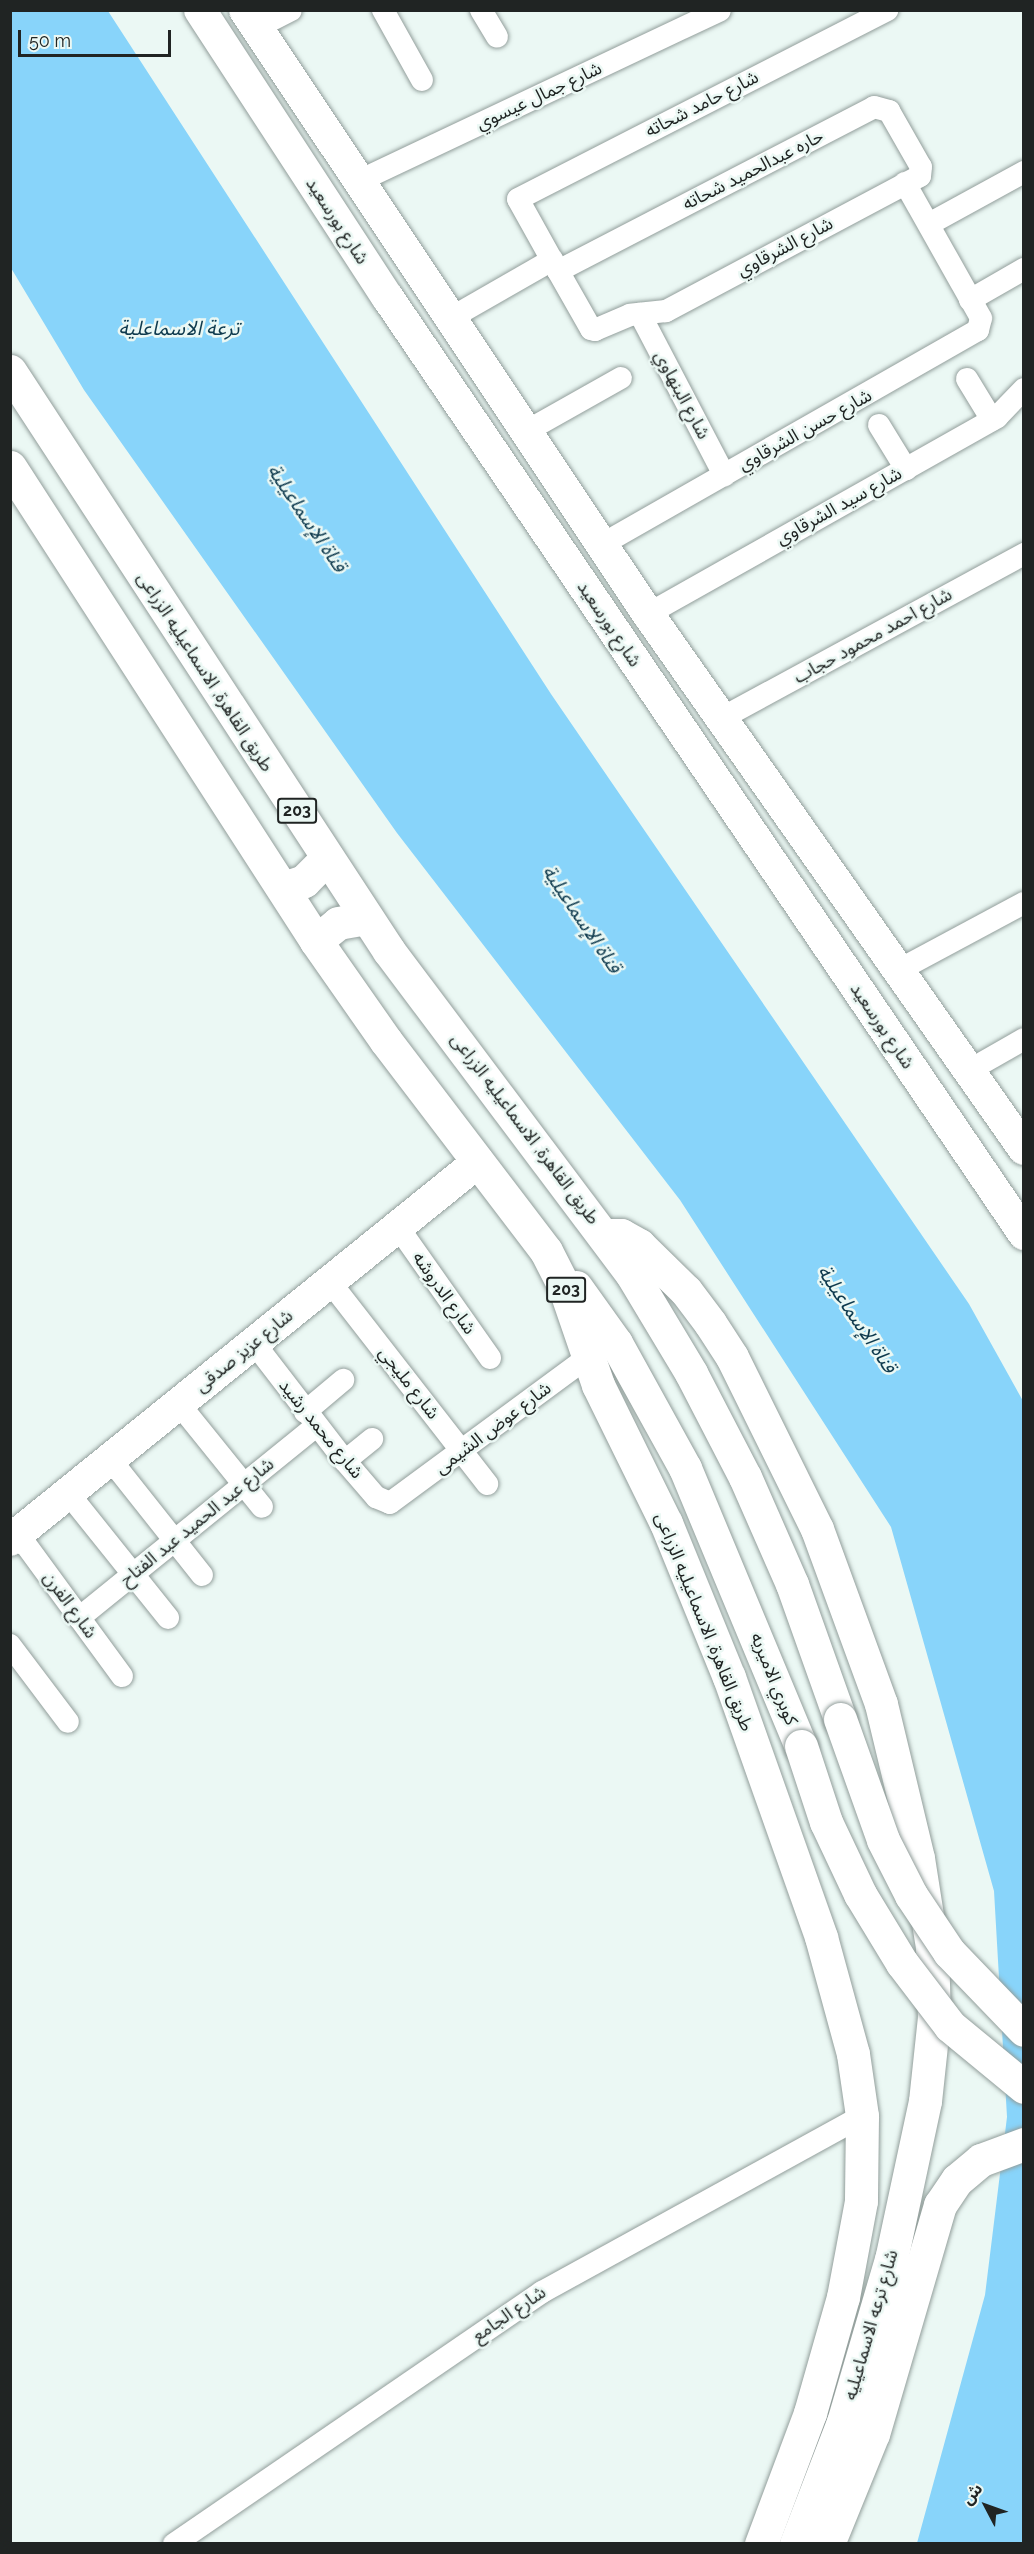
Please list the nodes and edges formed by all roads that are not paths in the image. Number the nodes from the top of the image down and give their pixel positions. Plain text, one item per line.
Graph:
1 (200, 10) edge
2 (291, 10) edge
3 (383, 10) edge
4 (481, 10) edge
5 (720, 10) edge
6 (887, 10) edge
7 (250, 19) edge
8 (497, 37) dead end
9 (422, 80) dead end
10 (1023, 172) edge
11 (914, 177) junction
12 (359, 181) junction
13 (929, 224) junction
14 (555, 266) junction
15 (1023, 269) edge
16 (970, 300) junction
17 (640, 314) junction
18 (449, 318) junction
19 (10, 371) edge
20 (621, 378) dead end
21 (967, 379) dead end
22 (1023, 389) edge
23 (992, 420) junction
24 (879, 425) dead end
25 (525, 432) junction
26 (10, 466) edge
27 (906, 469) junction
28 (724, 475) junction
29 (601, 545) junction
30 (1023, 554) edge
31 (648, 614) junction
32 (722, 718) junction
33 (327, 858) junction
34 (283, 888) junction
35 (1023, 903) edge
36 (366, 918) junction
37 (316, 941) junction
38 (897, 971) junction
39 (1023, 1039) edge
40 (968, 1071) junction
41 (1023, 1149) edge
42 (478, 1162) junction
43 (398, 1227) junction
44 (1023, 1234) edge
45 (606, 1235) junction
46 (546, 1251) junction
47 (330, 1282) junction
48 (254, 1343) junction
49 (588, 1357) junction
50 (490, 1358) dead end
51 (343, 1380) dead end
52 (179, 1404) junction
53 (311, 1419) junction
54 (372, 1439) dead end
55 (462, 1452) junction
56 (110, 1459) junction
57 (345, 1461) junction
58 (487, 1484) dead end
59 (244, 1485) junction
60 (68, 1493) junction
61 (397, 1500) joint
62 (262, 1508) dead end
63 (14, 1537) edge
64 (175, 1540) junction
65 (133, 1575) junction
66 (202, 1575) dead end
67 (168, 1617) dead end
68 (79, 1618) junction
69 (10, 1645) edge
70 (122, 1676) dead end
71 (68, 1722) dead end
72 (1023, 2030) edge
73 (1023, 2087) edge
74 (925, 2101) joint
75 (862, 2116) junction
76 (1023, 2144) edge
77 (858, 2230) joint
78 (174, 2544) edge
79 (761, 2544) edge
80 (796, 2544) edge
81 (828, 2544) edge

1 - 44 main road, شارع بورسعيد
2 - 7 street
3 - 9 street
4 - 8 street
5 - 12 street, شارع جمال عيسوي
6 - 14 street, شارع حامد شحاته
7 - 12 main road, شارع بورسعيد
10 - 13 street
11 - 13 street
11 - 14 street, حاره عبدالحميد شحاته
11 - 17 street, شارع الشرقاوي
12 - 18 main road, شارع بورسعيد
13 - 16 street
14 - 17 street
14 - 18 street, حاره عبدالحميد شحاته
15 - 16 street
16 - 28 street, شارع حسن الشرقاوي
17 - 28 street, شارع البنهاوي
18 - 25 main road, شارع بورسعيد
19 - 33 main road, طريق القاهرة, الاسماعيليه الزراعى / 203
20 - 25 street
21 - 23 street
22 - 23 street, شارع سيد الشرقاوي
23 - 27 street, شارع سيد الشرقاوي
24 - 27 street
25 - 29 main road, شارع بورسعيد
26 - 34 main road, طريق القاهرة, الاسماعيليه الزراعى / 203
27 - 31 street, شارع سيد الشرقاوي
28 - 29 street, شارع حسن الشرقاوي
29 - 31 main road, شارع بورسعيد
30 - 32 street, شارع احمد محمود حجاب
31 - 32 main road, شارع بورسعيد
32 - 38 main road, شارع بورسعيد
33 - 34 main road
33 - 36 main road, طريق القاهرة, الاسماعيليه الزراعى / 203
34 - 37 main road, طريق القاهرة, الاسماعيليه الزراعى / 203
35 - 38 street
36 - 37 main road
36 - 45 main road, طريق القاهرة, الاسماعيليه الزراعى / 203
37 - 42 main road, طريق القاهرة, الاسماعيليه الزراعى / 203
38 - 40 main road, شارع بورسعيد
39 - 40 street
40 - 41 main road, شارع بورسعيد
42 - 43 main road, شارع عزيز صدقى
42 - 46 main road, طريق القاهرة, الاسماعيليه الزراعى / 203
43 - 47 main road, شارع عزيز صدقى
43 - 50 street, شارع الدروشه
45 - 72 main road, bridge
45 - 74 main road, طريق القاهرة, الاسماعيليه الزراعى
46 - 49 main road, طريق القاهرة, الاسماعيليه الزراعى / 203
46 - 73 main road, كوبري الاميريه, bridge
47 - 48 main road, شارع عزيز صدقى
47 - 55 street, شارع مليجي
48 - 52 main road, شارع عزيز صدقى
48 - 53 street, شارع محمد رشيد
49 - 55 street, شارع عوض الشيمى
49 - 75 main road, طريق القاهرة, الاسماعيليه الزراعى / 203
51 - 53 street, شارع عبد الحميد عبد الفتاح
52 - 56 main road, شارع عزيز صدقى
52 - 59 street
53 - 57 street, شارع محمد رشيد
53 - 59 street, شارع عبد الحميد عبد الفتاح
54 - 57 street
55 - 58 street, شارع مليجي
55 - 61 street, شارع عوض الشيمى
56 - 60 main road, شارع عزيز صدقى
56 - 64 street
57 - 61 street, شارع محمد رشيد
59 - 62 street
59 - 64 street, شارع عبد الحميد عبد الفتاح
60 - 63 main road, شارع عزيز صدقى
60 - 65 street
63 - 68 street, شارع الفرن
64 - 65 street, شارع عبد الحميد عبد الفتاح
64 - 66 street
65 - 67 street
65 - 68 street, شارع عبد الحميد عبد الفتاح
68 - 70 street, شارع الفرن
69 - 71 street
74 - 80 main road, شارع ترعه الاسماعيليه
75 - 77 main road, طريق القاهرة, الاسماعيليه الزراعى / 203
75 - 78 street, شارع الجامع
76 - 81 main road
77 - 79 main road, شارع ترعه الاسماعيليه

